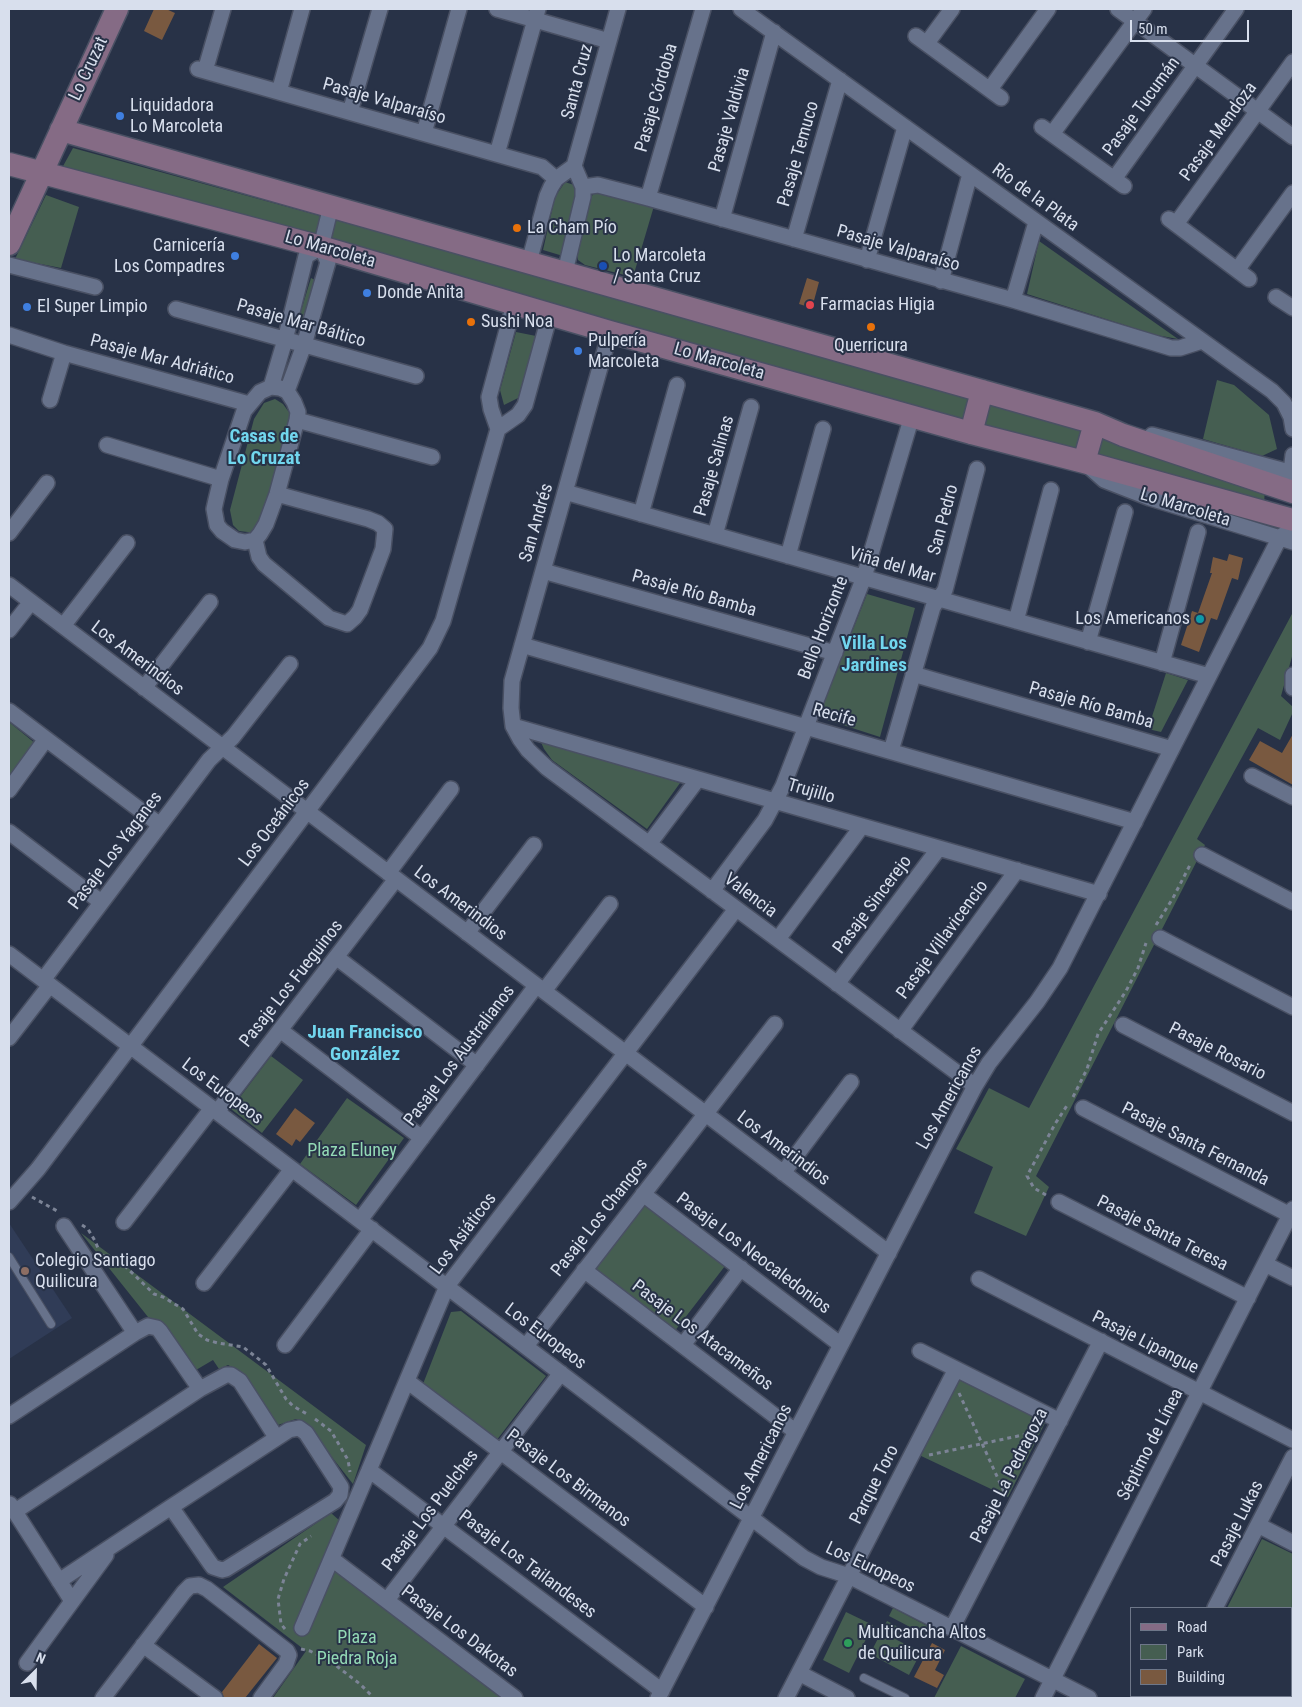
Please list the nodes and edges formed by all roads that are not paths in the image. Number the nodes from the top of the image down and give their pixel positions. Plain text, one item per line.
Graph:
1 (117, 9) edge
2 (223, 9) edge
3 (302, 9) edge
4 (380, 9) edge
5 (459, 9) edge
6 (496, 9) edge
7 (618, 9) edge
8 (703, 9) edge
9 (741, 9) edge
10 (952, 9) edge
11 (1048, 9) edge
12 (1118, 9) edge
13 (1236, 9) edge
14 (536, 14) edge
15 (1140, 15) edge
16 (774, 32) junction
17 (609, 41) junction
18 (1293, 62) edge
19 (1196, 65) junction
20 (840, 80) junction
21 (279, 92) junction
22 (1258, 111) junction
23 (350, 112) junction
24 (905, 127) junction
25 (61, 130) junction
26 (424, 133) junction
27 (1293, 137) edge
28 (497, 154) junction
29 (574, 166) junction
30 (10, 169) edge
31 (42, 172) junction
32 (970, 174) junction
33 (556, 179) junction
34 (583, 187) junction
35 (1293, 194) edge
36 (648, 198) junction
37 (331, 206) junction
38 (722, 218) junction
39 (1036, 222) junction
40 (794, 239) junction
41 (9, 244) edge
42 (321, 247) junction
43 (866, 260) junction
44 (529, 262) junction
45 (9, 265) edge
46 (565, 272) junction
47 (941, 280) junction
48 (95, 287) dead end
49 (1276, 297) dead end
50 (1013, 300) junction
51 (514, 304) junction
52 (1293, 308) edge
53 (176, 309) dead end
54 (550, 314) junction
55 (610, 332) junction
56 (9, 335) edge
57 (285, 340) junction
58 (1202, 341) junction
59 (304, 345) junction
60 (64, 353) junction
61 (416, 376) dead end
62 (677, 385) dead end
63 (271, 387) junction
64 (287, 391) junction
65 (982, 391) junction
66 (50, 400) dead end
67 (249, 404) junction
68 (751, 407) dead end
69 (912, 416) junction
70 (297, 420) junction
71 (1095, 423) junction
72 (498, 429) junction
73 (823, 429) dead end
74 (1293, 429) edge
75 (971, 433) junction
76 (107, 445) dead end
77 (1293, 454) edge
78 (432, 457) dead end
79 (1084, 462) junction
80 (977, 469) dead end
81 (221, 479) junction
82 (1292, 479) edge
83 (47, 484) dead end
84 (1051, 490) dead end
85 (565, 492) junction
86 (277, 494) junction
87 (1125, 512) dead end
88 (641, 514) junction
89 (1293, 529) edge
90 (1198, 532) dead end
91 (9, 533) edge
92 (1289, 533) edge
93 (714, 534) junction
94 (254, 540) junction
95 (127, 543) dead end
96 (788, 556) junction
97 (543, 571) junction
98 (864, 577) junction
99 (9, 585) edge
100 (938, 599) junction
101 (31, 602) junction
102 (210, 602) dead end
103 (1016, 621) junction
104 (63, 626) junction
105 (9, 630) edge
106 (1088, 642) junction
107 (522, 646) junction
108 (835, 653) junction
109 (1162, 663) junction
110 (290, 664) dead end
111 (913, 674) junction
112 (1293, 675) edge
113 (1209, 676) junction
114 (144, 688) junction
115 (1293, 688) edge
116 (9, 712) edge
117 (514, 726) junction
118 (806, 727) junction
119 (46, 740) junction
120 (222, 747) junction
121 (1172, 749) junction
122 (891, 751) junction
123 (1252, 776) dead end
124 (698, 779) junction
125 (451, 789) dead end
126 (9, 790) edge
127 (1293, 797) edge
128 (776, 801) junction
129 (307, 812) junction
130 (1136, 822) junction
131 (160, 825) junction
132 (862, 826) junction
133 (9, 832) edge
134 (649, 844) junction
135 (534, 846) dead end
136 (939, 848) junction
137 (1202, 855) dead end
138 (1017, 870) junction
139 (392, 876) junction
140 (712, 891) junction
141 (1098, 894) junction
142 (101, 902) junction
143 (1293, 902) edge
144 (610, 904) dead end
145 (736, 908) junction
146 (467, 933) junction
147 (1160, 938) dead end
148 (778, 939) junction
149 (9, 954) edge
150 (336, 957) junction
151 (46, 982) junction
152 (837, 984) junction
153 (540, 989) junction
154 (1293, 1007) edge
155 (774, 1024) dead end
156 (1123, 1025) dead end
157 (280, 1030) junction
158 (900, 1031) junction
159 (9, 1038) edge
160 (130, 1046) junction
161 (625, 1053) junction
162 (477, 1065) junction
163 (850, 1082) dead end
164 (975, 1086) junction
165 (1083, 1108) dead end
166 (215, 1110) junction
167 (1293, 1113) edge
168 (705, 1114) junction
169 (422, 1138) junction
170 (292, 1168) junction
171 (783, 1173) junction
172 (643, 1194) junction
173 (9, 1202) edge
174 (1059, 1202) road end
175 (1292, 1212) edge
176 (67, 1220) road end
177 (124, 1222) dead end
178 (366, 1225) junction
179 (889, 1253) junction
180 (9, 1257) edge
181 (1265, 1264) junction
182 (741, 1268) junction
183 (584, 1270) junction
184 (1293, 1278) edge
185 (979, 1279) dead end
186 (204, 1283) dead end
187 (447, 1286) junction
188 (1248, 1298) junction
189 (51, 1324) dead end
190 (135, 1333) junction
191 (1101, 1341) junction
192 (285, 1345) dead end
193 (683, 1345) junction
194 (841, 1345) junction
195 (526, 1346) junction
196 (920, 1351) dead end
197 (561, 1373) junction
198 (954, 1373) junction
199 (407, 1380) junction
200 (200, 1389) junction
201 (1200, 1392) junction
202 (9, 1416) edge
203 (1058, 1425) junction
204 (796, 1432) junction
205 (276, 1437) junction
206 (1293, 1440) edge
207 (501, 1451) junction
208 (1293, 1457) edge
209 (369, 1470) junction
210 (12, 1507) edge
211 (171, 1507) junction
212 (752, 1518) junction
213 (1258, 1525) junction
214 (444, 1526) junction
215 (1293, 1543) edge
216 (113, 1545) junction
217 (332, 1559) junction
218 (849, 1576) junction
219 (59, 1581) junction
220 (386, 1600) junction
221 (72, 1601) junction
222 (706, 1606) junction
223 (1216, 1607) edge
224 (952, 1628) junction
225 (296, 1635) road end
226 (143, 1645) junction
227 (27, 1663) dead end
228 (798, 1673) junction
229 (864, 1678) dead end
230 (1053, 1680) junction
231 (660, 1695) edge
232 (103, 1698) edge
233 (215, 1698) edge
234 (261, 1698) edge
235 (515, 1698) edge
236 (786, 1698) edge
237 (847, 1698) edge
238 (905, 1698) edge
239 (1043, 1698) edge
240 (1089, 1698) edge

1 - 25 main road, Lo Cruzat
2 - 21 street, Pasaje Valparaíso
3 - 21 street
4 - 23 street
5 - 26 street
6 - 14 street
7 - 17 street, Santa Cruz
8 - 36 street, Pasaje Córdoba
9 - 16 street, Río de la Plata
10 - 11 street
12 - 15 street
13 - 19 street, Pasaje Tucumán
14 - 17 street
14 - 28 street
15 - 19 street
15 - 19 street, Pasaje Tucumán
16 - 20 street, Río de la Plata
16 - 38 street, Pasaje Valdivia
17 - 29 street, Santa Cruz
18 - 22 street, Pasaje Mendoza
19 - 22 street
20 - 24 street, Río de la Plata
20 - 40 street, Pasaje Temuco
21 - 23 street, Pasaje Valparaíso
22 - 27 street
22 - 35 street, Pasaje Mendoza
23 - 26 street, Pasaje Valparaíso
24 - 32 street, Río de la Plata
24 - 43 street
25 - 30 main road, Lo Cruzat
25 - 31 main road, Lo Cruzat
25 - 37 main road
26 - 28 street, Pasaje Valparaíso
28 - 33 street, Pasaje Valparaíso
29 - 33 street
29 - 34 street
30 - 31 main road, Lo Marcoleta
31 - 41 main road, Lo Cruzat
31 - 42 main road, Lo Marcoleta
32 - 39 street, Río de la Plata
32 - 47 street
33 - 44 street
34 - 36 street, Pasaje Valparaíso
34 - 46 street
36 - 38 street, Pasaje Valparaíso
37 - 42 street
37 - 44 main road
38 - 40 street, Pasaje Valparaíso
39 - 50 street
39 - 58 street, Río de la Plata
40 - 43 street, Pasaje Valparaíso
42 - 51 main road, Lo Marcoleta
42 - 57 street
42 - 59 street
43 - 47 street, Pasaje Valparaíso
44 - 46 main road
45 - 48 street
46 - 65 main road
47 - 50 street, Pasaje Valparaíso
49 - 52 street
50 - 58 street, Pasaje Valparaíso
51 - 54 main road, Lo Marcoleta
51 - 72 street
53 - 57 street, Pasaje Mar Báltico
54 - 55 main road, Lo Marcoleta
54 - 72 street
55 - 69 main road, Lo Marcoleta
55 - 85 street, San Andrés
56 - 60 street, Pasaje Mar Adriático
57 - 59 street, Pasaje Mar Báltico
57 - 63 street
58 - 74 street, Río de la Plata
59 - 61 street, Pasaje Mar Báltico
59 - 64 street
60 - 66 street
60 - 67 street, Pasaje Mar Adriático
62 - 88 street
63 - 64 street
63 - 67 street
64 - 70 street
65 - 71 main road
65 - 75 main road
67 - 81 street
68 - 93 street, Pasaje Salinas
69 - 75 main road, Lo Marcoleta
69 - 98 street, Bello Horizonte
70 - 78 street
70 - 86 street
71 - 79 main road
71 - 82 main road
72 - 129 street, Los Oceánicos
73 - 96 street
75 - 79 main road, Lo Marcoleta
76 - 81 street
77 - 82 street
79 - 92 main road, Lo Marcoleta
80 - 100 street, San Pedro
81 - 94 street
83 - 91 street
84 - 103 street
85 - 88 street, Viña del Mar
85 - 97 street, San Andrés
86 - 94 street
86 - 94 street
87 - 106 street
88 - 93 street, Viña del Mar
89 - 92 street
90 - 109 street
92 - 113 street, Los Americanos
93 - 96 street, Viña del Mar
95 - 104 street
96 - 98 street, Viña del Mar
97 - 107 street, San Andrés
97 - 108 street, Pasaje Río Bamba
98 - 100 street, Viña del Mar
98 - 108 street, Bello Horizonte
99 - 101 street, Los Amerindios
100 - 103 street, Viña del Mar
100 - 111 street, San Pedro
101 - 104 street, Los Amerindios
101 - 105 street
102 - 114 street
103 - 106 street, Viña del Mar
104 - 114 street, Los Amerindios
106 - 109 street, Viña del Mar
107 - 117 street, San Andrés
107 - 118 street, Recife
108 - 118 street, Bello Horizonte
109 - 113 street, Viña del Mar
110 - 120 street, Pasaje Los Yaganes
111 - 121 street, Pasaje Río Bamba
111 - 122 street, San Pedro
112 - 115 street
113 - 121 street, Los Americanos
114 - 120 street, Los Amerindios
116 - 119 street
117 - 124 street, Trujillo
117 - 134 street, Valencia
118 - 122 street, Recife
118 - 128 street, Bello Horizonte
119 - 126 street
119 - 131 street
120 - 129 street, Los Amerindios
120 - 131 street, Pasaje Los Yaganes
121 - 130 street, Los Americanos
122 - 130 street, Recife
123 - 127 street
124 - 128 street, Trujillo
124 - 134 street
125 - 139 street, Pasaje Los Fueguinos
128 - 132 street, Trujillo
128 - 140 street, Bello Horizonte
129 - 139 street, Los Amerindios
129 - 160 street, Los Oceánicos
130 - 141 street, Los Americanos
131 - 142 street, Pasaje Los Yaganes
132 - 136 street, Trujillo
132 - 148 street
133 - 142 street
134 - 140 street, Valencia
135 - 146 street
136 - 138 street, Trujillo
136 - 152 street, Pasaje Sincerejo
137 - 143 street
138 - 141 street, Trujillo
138 - 158 street, Pasaje Villavicencio
139 - 146 street, Los Amerindios
139 - 150 street, Pasaje Los Fueguinos
140 - 145 street, Valencia
141 - 164 street, Los Americanos
142 - 151 street, Pasaje Los Yaganes
144 - 153 street, Pasaje Los Australianos
145 - 148 street, Valencia
145 - 161 street, Los Asiáticos
146 - 153 street, Los Amerindios
147 - 154 street
148 - 152 street, Valencia
149 - 151 street, Los Europeos
150 - 157 street, Pasaje Los Fueguinos
150 - 162 street
151 - 159 street, Pasaje Los Yaganes
151 - 160 street, Los Europeos
152 - 158 street, Valencia
153 - 161 street, Los Amerindios
153 - 162 street, Pasaje Los Australianos
155 - 168 street, Pasaje Los Changos
156 - 167 street, Pasaje Rosario
157 - 166 street, Pasaje Los Fueguinos
157 - 169 street
158 - 164 street, Valencia
160 - 166 street, Los Europeos
160 - 173 street, Los Oceánicos
161 - 168 street, Los Amerindios
161 - 187 street, Los Asiáticos
162 - 169 street, Pasaje Los Australianos
163 - 171 street
164 - 179 street, Los Americanos
165 - 175 street, Pasaje Santa Fernanda
166 - 170 street, Los Europeos
166 - 177 street, Pasaje Los Fueguinos
168 - 171 street, Los Amerindios
168 - 172 street, Pasaje Los Changos
169 - 178 street, Pasaje Los Australianos
170 - 178 street, Los Europeos
170 - 186 street
171 - 179 street, Los Amerindios
172 - 182 street, Pasaje Los Neocaledonios
172 - 183 street, Pasaje Los Changos
174 - 188 street, Pasaje Santa Teresa
175 - 181 street, Séptimo de Línea
176 - 190 street
178 - 187 street, Los Europeos
178 - 192 street, Pasaje Los Australianos
179 - 194 street, Los Americanos
180 - 189 lane
181 - 184 street
181 - 188 street, Séptimo de Línea
182 - 193 street
182 - 194 street, Pasaje Los Neocaledonios
183 - 193 street, Pasaje Los Atacameños
183 - 195 street, Pasaje Los Changos
185 - 191 street, Pasaje Lipangue
187 - 195 street, Los Europeos
187 - 199 street, Los Asiáticos
188 - 201 street, Séptimo de Línea
190 - 200 street
190 - 202 street
191 - 201 street, Pasaje Lipangue
191 - 203 street, Pasaje La Pedragoza
193 - 204 street, Pasaje Los Atacameños
194 - 204 street, Los Americanos
195 - 197 street, Los Europeos
196 - 198 street
197 - 207 street, Pasaje Los Puelches
197 - 212 street, Los Europeos
198 - 203 street
198 - 218 street, Parque Toro
199 - 207 street, Pasaje Los Birmanos
199 - 209 street, Los Asiáticos
200 - 205 street
200 - 210 street
201 - 206 street, Pasaje Lipangue
201 - 230 street, Séptimo de Línea
203 - 224 street, Pasaje La Pedragoza
204 - 212 street, Los Americanos
205 - 211 street
205 - 211 street
207 - 214 street, Pasaje Los Puelches
207 - 222 street, Pasaje Los Birmanos
208 - 213 street, Pasaje Lukas
209 - 214 street, Pasaje Los Tailandeses
209 - 217 street, Los Asiáticos
210 - 219 street
211 - 216 street
212 - 218 street, Los Europeos
212 - 222 street, Los Americanos
213 - 215 street
213 - 223 street, Pasaje Lukas
214 - 220 street, Pasaje Los Puelches
214 - 231 street, Pasaje Los Tailandeses
216 - 219 street
216 - 221 street
217 - 220 street, Pasaje Los Dakotas
217 - 225 street, Los Asiáticos
218 - 224 street, Los Europeos
218 - 228 street, Parque Toro
219 - 221 street
220 - 235 street, Pasaje Los Dakotas
221 - 227 street
222 - 231 street, Los Americanos
224 - 230 street, Los Europeos
226 - 232 street
226 - 233 street
226 - 234 street
228 - 236 street, Parque Toro
228 - 237 street
229 - 238 lane
230 - 239 street, Séptimo de Línea
230 - 240 street, Los Europeos

